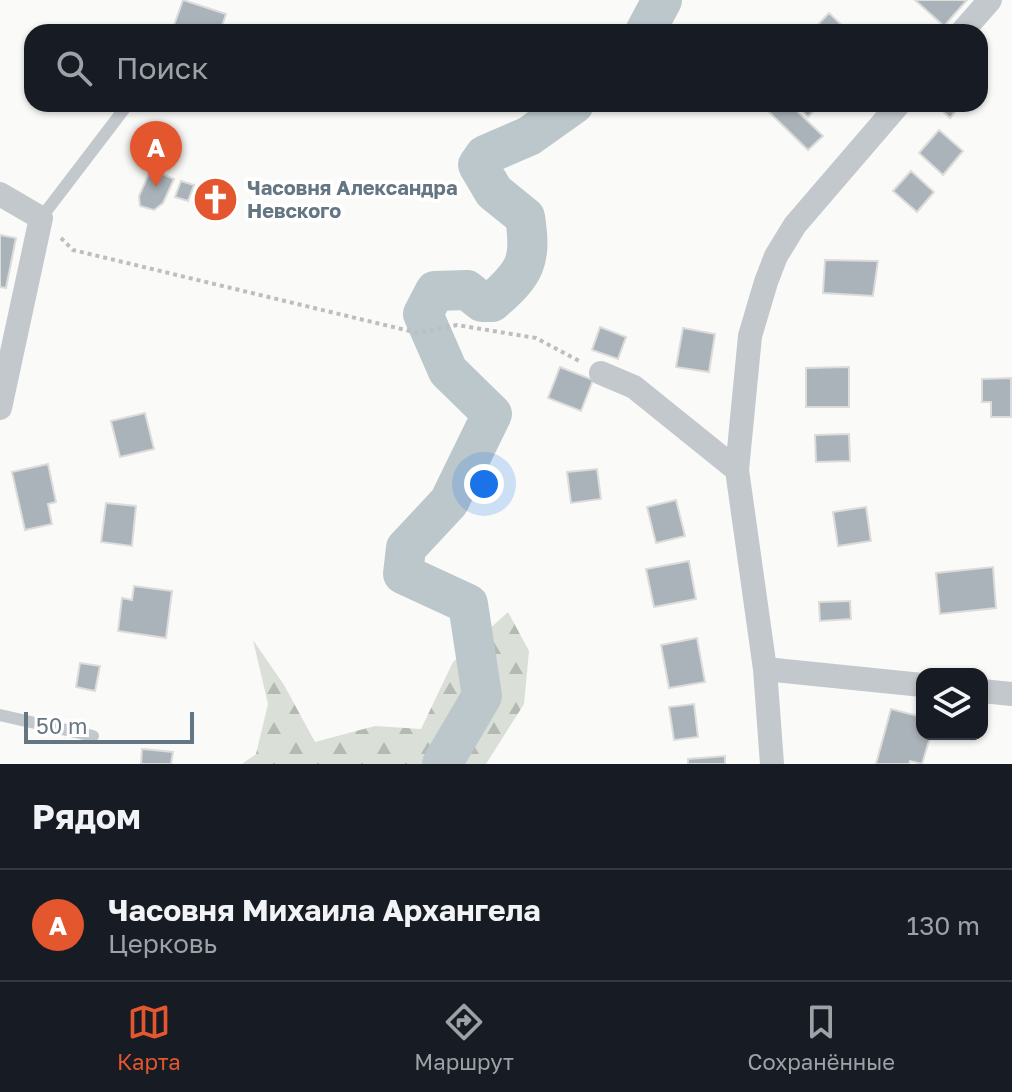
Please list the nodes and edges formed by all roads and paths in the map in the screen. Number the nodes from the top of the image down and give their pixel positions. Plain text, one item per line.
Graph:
1 (990, 0) edge
2 (969, 24) edge
3 (122, 112) edge
4 (892, 112) edge
5 (0, 194) edge
6 (41, 218) junction
7 (601, 373) joint
8 (0, 408) edge
9 (737, 470) junction
10 (765, 669) junction
11 (916, 684) edge
12 (988, 692) edge
13 (1012, 694) edge
14 (0, 715) edge
15 (93, 736) dead end
16 (772, 764) edge

1 - 2 street
3 - 6 lane
4 - 9 street
5 - 6 street
6 - 7 path
6 - 8 street
7 - 9 street
9 - 10 street
10 - 11 street
10 - 16 street
12 - 13 street
14 - 15 lane

